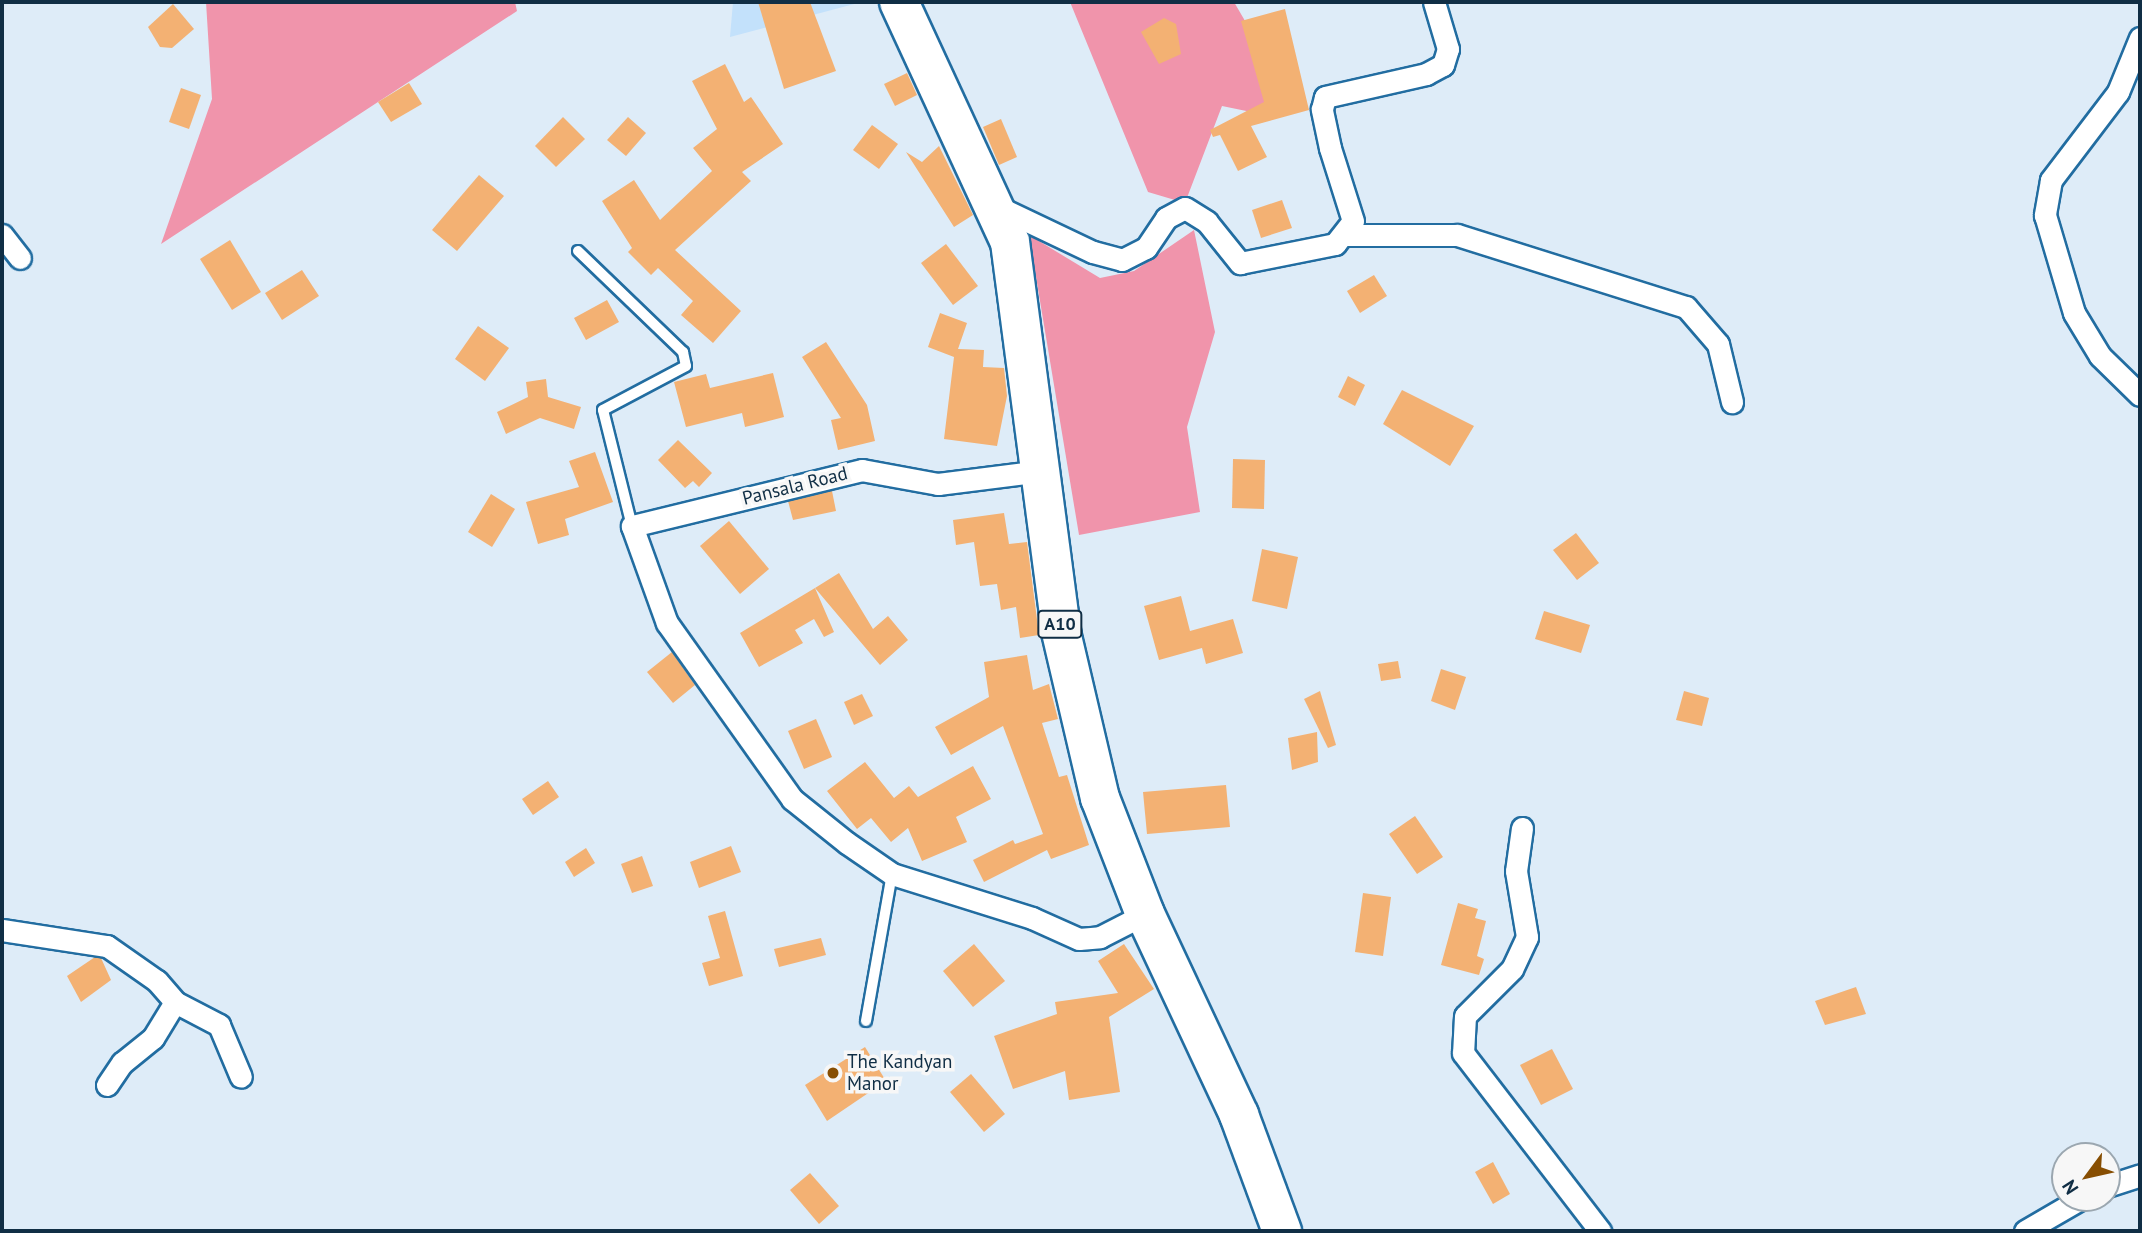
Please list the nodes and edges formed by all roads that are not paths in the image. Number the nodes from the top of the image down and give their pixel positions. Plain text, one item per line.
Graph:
1 (899, 2) edge
2 (1434, 2) edge
3 (2140, 38) edge
4 (996, 206) junction
5 (2, 235) edge
6 (1347, 235) junction
7 (578, 251) dead end
8 (20, 258) dead end
9 (2140, 395) edge
10 (1732, 401) dead end
11 (1041, 471) junction
12 (632, 526) junction
13 (1522, 828) dead end
14 (892, 874) junction
15 (1145, 914) junction
16 (2, 930) edge
17 (176, 1002) junction
18 (866, 1021) dead end
19 (241, 1077) dead end
20 (107, 1085) dead end
21 (2140, 1175) edge
22 (2121, 1181) edge
23 (2058, 1212) edge
24 (1282, 1231) edge
25 (1600, 1231) edge
26 (2025, 1231) edge

1 - 4 highway, A10
2 - 6 street
3 - 9 street
4 - 6 street
4 - 11 highway, A10
5 - 8 street
6 - 10 street
7 - 12 lane
11 - 12 street, Pansala Road
11 - 15 highway, A10
12 - 14 street
13 - 25 street
14 - 15 street
14 - 18 lane
15 - 24 highway, A10
16 - 17 street
17 - 19 street
17 - 20 street
21 - 22 street
23 - 26 street

